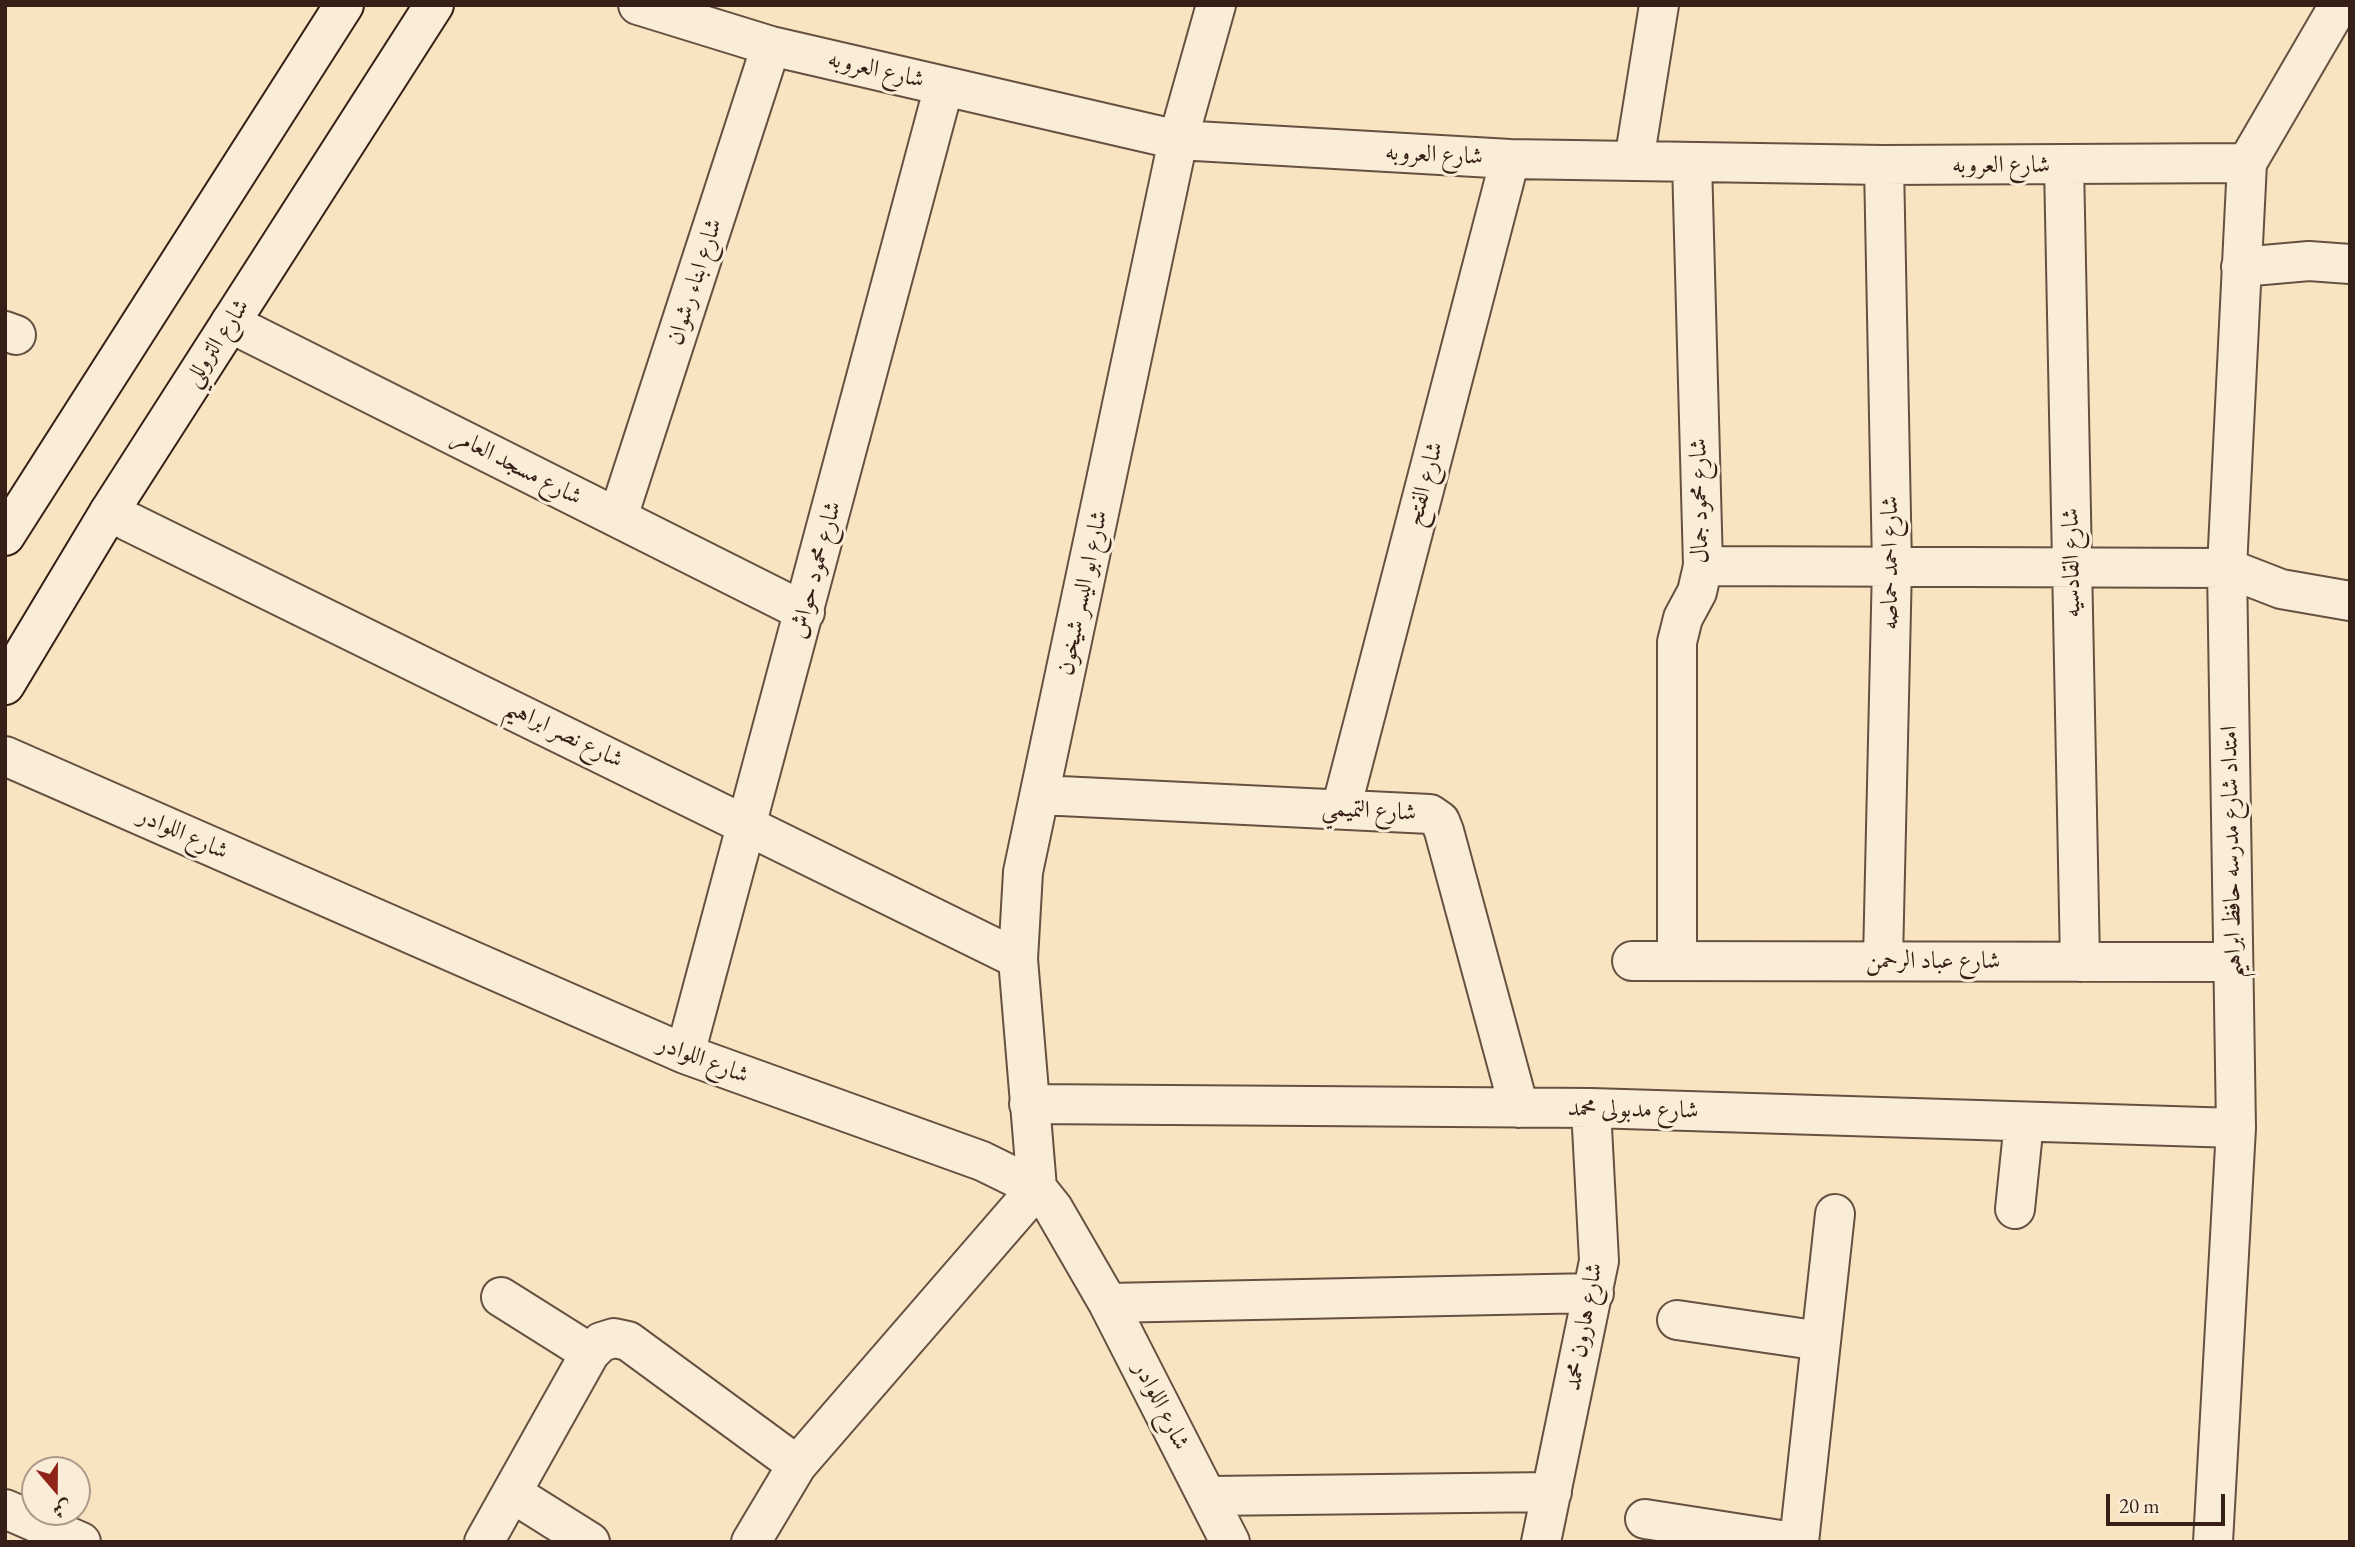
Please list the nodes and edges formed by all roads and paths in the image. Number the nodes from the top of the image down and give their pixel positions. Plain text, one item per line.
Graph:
1 (345, 5) edge
2 (434, 5) edge
3 (638, 5) edge
4 (1216, 5) edge
5 (1659, 5) edge
6 (2341, 11) edge
7 (771, 46) junction
8 (944, 86) junction
9 (1178, 140) junction
10 (1510, 159) junction
11 (1634, 161) junction
12 (1692, 162) junction
13 (2247, 163) junction
14 (2064, 164) junction
15 (1884, 165) junction
16 (2350, 264) edge
17 (2241, 267) junction
18 (230, 323) junction
19 (109, 512) junction
20 (618, 517) junction
21 (5, 536) edge
22 (1703, 566) junction
23 (1892, 566) junction
24 (2073, 567) junction
25 (2227, 568) junction
26 (2350, 601) edge
27 (805, 612) junction
28 (5, 685) edge
29 (5, 756) edge
30 (1040, 794) junction
31 (1341, 809) junction
32 (747, 824) junction
33 (1018, 958) junction
34 (1677, 960) junction
35 (1884, 960) junction
36 (1632, 961) dead end
37 (2080, 962) junction
38 (2233, 962) junction
39 (685, 1054) junction
40 (1029, 1104) junction
41 (1519, 1108) junction
42 (1591, 1108) junction
43 (2024, 1122) junction
44 (2236, 1128) junction
45 (1037, 1188) junction
46 (2015, 1209) dead end
47 (1835, 1214) dead end
48 (1594, 1293) junction
49 (501, 1297) dead end
50 (1108, 1303) junction
51 (1677, 1320) dead end
52 (1821, 1341) junction
53 (590, 1353) junction
54 (797, 1465) junction
55 (1552, 1492) junction
56 (512, 1493) junction
57 (1208, 1496) junction
58 (5, 1509) edge
59 (1645, 1519) dead end
60 (81, 1542) edge
61 (484, 1542) edge
62 (590, 1542) edge
63 (751, 1542) edge
64 (1230, 1542) edge
65 (1541, 1542) edge
66 (1793, 1542) edge
67 (1799, 1542) edge
68 (2213, 1542) edge

1 - 21 street
2 - 18 street, شارع التروللي
3 - 7 street, شارع العروبه
4 - 9 street, شارع ابو اليسر شيخون
5 - 11 street
6 - 13 street
7 - 8 street, شارع العروبه
7 - 20 street, شارع ابناء رشوان
8 - 9 street, شارع العروبه
8 - 27 street, شارع محمود حواش
9 - 10 street, شارع العروبه
9 - 30 street, شارع ابو اليسر شيخون
10 - 11 street, شارع العروبه
10 - 31 street, شارع الفتح
11 - 12 street, شارع العروبه
12 - 15 street, شارع العروبه
12 - 22 street, شارع محمود جمال
13 - 14 street, شارع العروبه
13 - 17 street, امتداد شارع مدرسه حافظ ابراهيم
14 - 15 street, شارع العروبه
14 - 24 street, شارع القادسيه
15 - 23 street, شارع احمد حماصه
16 - 17 street
17 - 25 street, امتداد شارع مدرسه حافظ ابراهيم
18 - 19 street, شارع التروللي
18 - 20 street, شارع مسجد العامر
19 - 28 street, شارع التروللي
19 - 32 street, شارع نصر ابراهيم
20 - 27 street, شارع مسجد العامر
22 - 23 street
22 - 34 street, شارع محمود جمال
23 - 24 street
23 - 35 street, شارع احمد حماصه
24 - 25 street
24 - 37 street, شارع القادسيه
25 - 26 street
25 - 38 street, امتداد شارع مدرسه حافظ ابراهيم
27 - 32 street, شارع محمود حواش
29 - 39 street, شارع اللوادر
30 - 31 street, شارع التميمي
30 - 33 street, شارع ابو اليسر شيخون
31 - 41 street, شارع التميمي
32 - 33 street, شارع نصر ابراهيم
32 - 39 street, شارع محمود حواش
33 - 40 street, شارع ابو اليسر شيخون
34 - 35 street, شارع عباد الرحمن
34 - 36 street, شارع عباد الرحمن
35 - 37 street, شارع عباد الرحمن
37 - 38 street, شارع عباد الرحمن
38 - 44 street, امتداد شارع مدرسه حافظ ابراهيم
39 - 45 street, شارع اللوادر
40 - 41 street, شارع مدبولى محمد
40 - 45 street, شارع ابو اليسر شيخون
41 - 42 street, شارع مدبولى محمد
42 - 43 street, شارع مدبولى محمد
42 - 48 street, شارع هارون محمد
43 - 44 street, شارع مدبولى محمد
43 - 46 street
44 - 68 street, امتداد شارع مدرسه حافظ ابراهيم
45 - 50 street, شارع اللوادر
45 - 54 street
47 - 52 street
48 - 50 street
48 - 55 street, شارع هارون محمد
49 - 53 street
50 - 57 street, شارع اللوادر
51 - 52 street
52 - 67 street
53 - 54 street
53 - 56 street
54 - 63 street
55 - 57 street
55 - 65 street, شارع هارون محمد
56 - 61 street
56 - 62 street
57 - 64 street, شارع اللوادر
58 - 60 street
59 - 66 street

